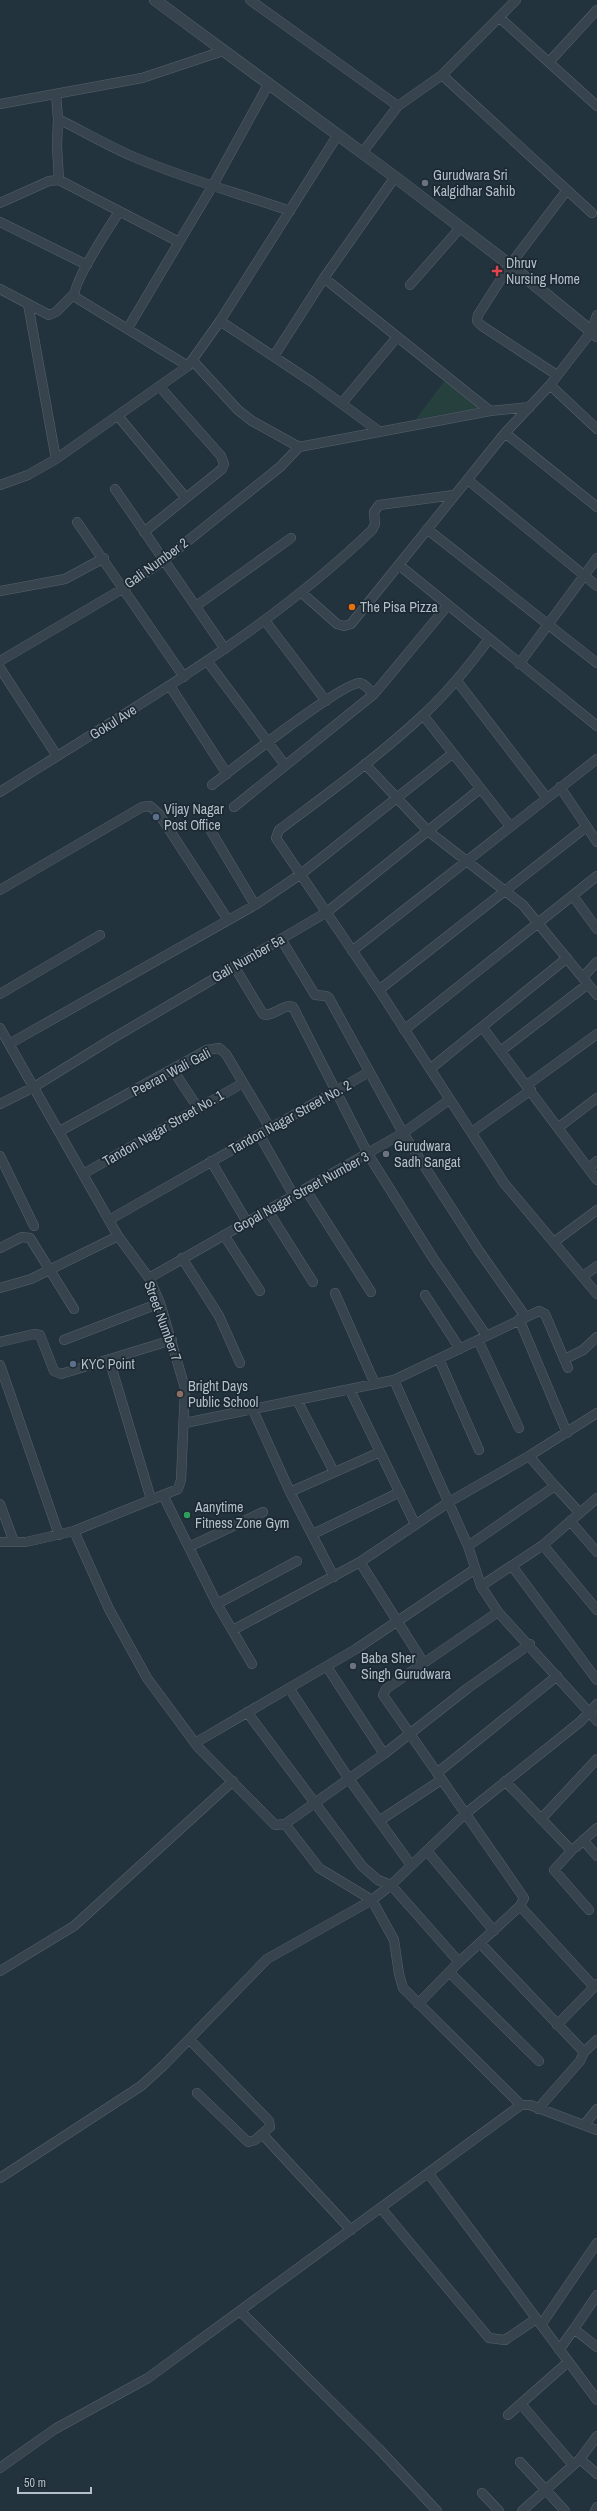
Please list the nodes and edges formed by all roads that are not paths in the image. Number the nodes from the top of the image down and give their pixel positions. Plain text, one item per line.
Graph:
1 (155, 0) edge
2 (250, 0) edge
3 (516, 0) edge
4 (597, 10) edge
5 (500, 18) junction
6 (223, 51) junction
7 (549, 62) junction
8 (442, 75) junction
9 (268, 85) junction
10 (56, 94) junction
11 (0, 104) edge
12 (398, 106) junction
13 (597, 106) edge
14 (58, 119) junction
15 (337, 136) junction
16 (362, 153) junction
17 (395, 177) junction
18 (59, 180) junction
19 (213, 185) junction
20 (567, 190) junction
21 (0, 203) edge
22 (290, 211) junction
23 (119, 212) junction
24 (592, 213) dead end
25 (0, 222) edge
26 (460, 228) junction
27 (179, 242) junction
28 (87, 265) junction
29 (510, 265) junction
30 (324, 278) junction
31 (410, 285) dead end
32 (0, 289) edge
33 (74, 294) junction
34 (28, 304) junction
35 (597, 315) edge
36 (220, 321) junction
37 (128, 328) junction
38 (594, 334) edge
39 (397, 337) junction
40 (274, 356) junction
41 (190, 363) junction
42 (558, 375) junction
43 (550, 385) junction
44 (160, 387) junction
45 (342, 403) junction
46 (530, 406) junction
47 (490, 411) junction
48 (118, 416) junction
49 (597, 429) edge
50 (380, 432) junction
51 (505, 433) junction
52 (299, 446) junction
53 (56, 459) junction
54 (468, 480) junction
55 (0, 485) edge
56 (115, 489) dead end
57 (454, 495) junction
58 (186, 498) junction
59 (597, 507) edge
60 (77, 522) dead end
61 (427, 529) junction
62 (144, 532) junction
63 (291, 538) dead end
64 (104, 558) junction
65 (597, 558) edge
66 (164, 560) junction
67 (399, 565) junction
68 (583, 575) junction
69 (597, 586) edge
70 (124, 588) junction
71 (0, 591) edge
72 (302, 594) junction
73 (448, 605) junction
74 (196, 606) junction
75 (266, 622) junction
76 (548, 625) junction
77 (489, 639) junction
78 (225, 649) junction
79 (0, 661) edge
80 (208, 662) junction
81 (597, 663) edge
82 (519, 664) junction
83 (0, 668) edge
84 (184, 677) junction
85 (457, 681) junction
86 (170, 686) junction
87 (374, 694) junction
88 (326, 701) junction
89 (423, 715) junction
90 (597, 726) edge
91 (268, 742) junction
92 (452, 754) junction
93 (57, 756) junction
94 (597, 759) edge
95 (365, 764) junction
96 (285, 765) junction
97 (227, 774) junction
98 (212, 785) dead end
99 (560, 787) junction
100 (480, 789) junction
101 (0, 792) edge
102 (395, 797) junction
103 (546, 797) junction
104 (234, 807) dead end
105 (510, 826) junction
106 (586, 827) junction
107 (211, 831) dead end
108 (428, 831) junction
109 (597, 842) edge
110 (465, 862) junction
111 (301, 874) junction
112 (597, 876) edge
113 (505, 889) junction
114 (0, 890) edge
115 (573, 896) junction
116 (255, 905) junction
117 (327, 912) junction
118 (228, 920) junction
119 (539, 922) junction
120 (597, 929) edge
121 (100, 935) dead end
122 (280, 939) junction
123 (352, 950) junction
124 (567, 958) junction
125 (597, 962) edge
126 (234, 966) junction
127 (585, 981) junction
128 (379, 990) junction
129 (0, 994) edge
130 (597, 995) edge
131 (0, 1028) edge
132 (483, 1028) junction
133 (404, 1030) junction
134 (597, 1034) edge
135 (9, 1044) junction
136 (502, 1050) junction
137 (430, 1069) junction
138 (173, 1070) junction
139 (369, 1072) junction
140 (243, 1083) junction
141 (529, 1087) junction
142 (34, 1088) junction
143 (337, 1091) junction
144 (597, 1098) edge
145 (449, 1100) junction
146 (0, 1104) edge
147 (198, 1108) junction
148 (559, 1127) junction
149 (270, 1128) junction
150 (60, 1131) junction
151 (472, 1132) junction
152 (403, 1133) junction
153 (259, 1134) junction
154 (368, 1154) junction
155 (0, 1156) edge
156 (211, 1161) junction
157 (597, 1161) edge
158 (588, 1168) junction
159 (83, 1174) junction
160 (597, 1180) edge
161 (306, 1190) junction
162 (294, 1196) junction
163 (597, 1210) edge
164 (268, 1211) junction
165 (109, 1220) junction
166 (247, 1222) junction
167 (34, 1226) dead end
168 (224, 1235) junction
169 (118, 1236) junction
170 (554, 1242) junction
171 (0, 1248) edge
172 (182, 1258) junction
173 (597, 1266) edge
174 (51, 1270) junction
175 (583, 1276) junction
176 (149, 1278) junction
177 (312, 1282) dead end
178 (0, 1288) edge
179 (260, 1291) dead end
180 (371, 1292) dead end
181 (335, 1293) dead end
182 (597, 1294) edge
183 (425, 1295) dead end
184 (160, 1303) junction
185 (74, 1309) dead end
186 (522, 1318) junction
187 (482, 1337) junction
188 (597, 1337) edge
189 (64, 1340) dead end
190 (172, 1340) junction
191 (0, 1342) edge
192 (460, 1349) junction
193 (109, 1359) junction
194 (439, 1359) junction
195 (240, 1362) dead end
196 (0, 1365) edge
197 (394, 1380) junction
198 (375, 1384) junction
199 (350, 1390) junction
200 (297, 1400) junction
201 (252, 1410) junction
202 (597, 1413) edge
203 (184, 1423) junction
204 (520, 1428) dead end
205 (567, 1433) junction
206 (479, 1450) dead end
207 (380, 1452) junction
208 (529, 1456) junction
209 (334, 1472) junction
210 (554, 1486) junction
211 (290, 1492) junction
212 (400, 1492) junction
213 (163, 1495) junction
214 (597, 1498) edge
215 (151, 1499) junction
216 (449, 1502) junction
217 (0, 1504) edge
218 (263, 1512) dead end
219 (579, 1512) junction
220 (570, 1521) junction
221 (415, 1524) junction
222 (74, 1531) junction
223 (312, 1534) junction
224 (59, 1535) junction
225 (0, 1542) edge
226 (14, 1542) junction
227 (543, 1545) junction
228 (468, 1546) junction
229 (189, 1547) junction
230 (597, 1552) edge
231 (297, 1561) dead end
232 (360, 1562) junction
233 (512, 1566) junction
234 (475, 1569) junction
235 (334, 1577) junction
236 (481, 1586) junction
237 (217, 1604) junction
238 (597, 1610) edge
239 (498, 1612) junction
240 (398, 1621) junction
241 (233, 1630) junction
242 (530, 1644) junction
243 (423, 1662) junction
244 (252, 1664) dead end
245 (327, 1667) junction
246 (557, 1676) junction
247 (597, 1680) edge
248 (289, 1688) junction
249 (597, 1704) edge
250 (248, 1712) junction
251 (590, 1712) junction
252 (597, 1721) edge
253 (409, 1734) junction
254 (195, 1743) junction
255 (384, 1754) junction
256 (597, 1759) edge
257 (439, 1776) junction
258 (349, 1779) junction
259 (233, 1781) junction
260 (505, 1781) junction
261 (315, 1803) junction
262 (465, 1814) junction
263 (541, 1819) junction
264 (379, 1821) junction
265 (285, 1824) junction
266 (597, 1828) edge
267 (583, 1840) junction
268 (573, 1849) junction
269 (427, 1851) junction
270 (597, 1856) edge
271 (411, 1865) junction
272 (391, 1885) junction
273 (372, 1900) junction
274 (520, 1906) junction
275 (589, 1910) dead end
276 (494, 1931) junction
277 (480, 1943) junction
278 (459, 1962) junction
279 (0, 1971) edge
280 (449, 1972) junction
281 (595, 1986) edge
282 (418, 2004) junction
283 (557, 2025) junction
284 (189, 2039) junction
285 (597, 2040) edge
286 (584, 2052) junction
287 (539, 2062) dead end
288 (197, 2093) dead end
289 (521, 2105) junction
290 (538, 2109) junction
291 (597, 2109) edge
292 (584, 2126) junction
293 (597, 2130) edge
294 (263, 2135) junction
295 (429, 2174) junction
296 (0, 2178) edge
297 (380, 2208) junction
298 (351, 2230) junction
299 (597, 2242) edge
300 (597, 2296) edge
301 (240, 2311) junction
302 (538, 2322) junction
303 (574, 2330) junction
304 (597, 2348) edge
305 (559, 2350) junction
306 (568, 2362) junction
307 (597, 2400) edge
308 (520, 2404) junction
309 (508, 2415) dead end
310 (597, 2436) edge
311 (520, 2462) dead end
312 (577, 2462) junction
313 (0, 2468) edge
314 (597, 2474) edge
315 (545, 2490) junction
316 (482, 2492) dead end
317 (597, 2507) edge
318 (437, 2511) edge
319 (499, 2511) edge
320 (522, 2511) edge
321 (565, 2511) edge
322 (594, 2511) edge

1 - 6 street
2 - 12 street
3 - 5 street
4 - 7 street
5 - 7 street
5 - 8 street
6 - 9 street
6 - 10 street
7 - 13 street
8 - 12 street
8 - 20 street
9 - 15 street
9 - 19 street
10 - 11 street
10 - 14 street
12 - 16 street
14 - 18 street
14 - 19 street
15 - 16 street
15 - 22 street
16 - 17 street
17 - 26 street
17 - 30 street
18 - 21 street
18 - 23 street
19 - 22 street
19 - 27 street
20 - 24 street
20 - 29 street
22 - 36 street
23 - 27 street
23 - 28 street
25 - 28 street
26 - 29 street
26 - 31 street
27 - 37 street
28 - 33 street
29 - 38 street
29 - 42 street
30 - 39 street
30 - 40 street
32 - 34 street
33 - 34 street
33 - 37 street
34 - 53 street
35 - 38 street
36 - 40 street
36 - 41 street
37 - 41 street
38 - 42 street
39 - 45 street
39 - 47 street
40 - 45 street
41 - 44 street
41 - 52 street
42 - 43 street
43 - 46 street
43 - 49 street
44 - 48 street
44 - 58 street
45 - 50 street
46 - 47 street
46 - 51 street
47 - 50 street
48 - 53 street
48 - 58 street
50 - 52 street
51 - 54 street
51 - 59 street
52 - 66 street, Gali Number 2
53 - 55 street
54 - 57 street
54 - 68 street
56 - 62 street
57 - 61 street
57 - 72 street, Gokul Ave
58 - 62 street
60 - 64 street
61 - 67 street
61 - 76 street
62 - 66 street
63 - 74 street
64 - 70 street
64 - 71 street
65 - 68 street
66 - 70 street, Gali Number 2
66 - 74 street
67 - 72 street
67 - 73 street
68 - 69 street
68 - 76 street
70 - 79 street, Gali Number 2
70 - 84 street
72 - 75 street, Gokul Ave
73 - 77 street
73 - 87 street
74 - 78 street
75 - 78 street, Gokul Ave
75 - 88 street
76 - 81 street
76 - 82 street
77 - 82 street
77 - 85 street
78 - 80 street, Gokul Ave
80 - 84 street, Gokul Ave
80 - 91 street
82 - 90 street
83 - 93 street
84 - 86 street, Gokul Ave
85 - 89 street
85 - 103 street
86 - 93 street, Gokul Ave
86 - 97 street
87 - 88 street
87 - 96 street
88 - 91 street
89 - 92 street
89 - 95 street
91 - 96 street
91 - 97 street
92 - 100 street
92 - 102 street
93 - 101 street, Gokul Ave
94 - 99 street
95 - 102 street
95 - 111 street
96 - 104 street
97 - 98 street
99 - 103 street
99 - 106 street
100 - 105 street
100 - 108 street, Gali Number 5a
102 - 108 street
102 - 111 street
103 - 105 street
105 - 110 street
106 - 109 street
106 - 113 street
107 - 116 street
108 - 110 street
108 - 117 street, Gali Number 5a
110 - 113 street
110 - 123 street
111 - 116 street
111 - 117 street
112 - 115 street
113 - 119 street
113 - 128 street
114 - 118 street
115 - 119 street
115 - 120 street
116 - 118 street
117 - 122 street, Gali Number 5a
117 - 123 street
118 - 135 street
119 - 124 street
119 - 133 street
121 - 129 street
122 - 126 street, Gali Number 5a
122 - 139 street
123 - 128 street
124 - 127 street
124 - 132 street
125 - 127 street
126 - 142 street, Gali Number 5a
126 - 143 street
127 - 130 street
127 - 136 street
128 - 133 street
131 - 135 street, Street Number 7
132 - 136 street
132 - 137 street
133 - 137 street
134 - 141 street
135 - 142 street, Street Number 7
136 - 141 street
137 - 145 street
138 - 140 street, Peeran Wali Gali
138 - 147 street
138 - 150 street, Peeran Wali Gali
139 - 143 street, Tandon Nagar Street No. 2
139 - 152 street
140 - 147 street, Tandon Nagar Street No. 1
140 - 149 street, Peeran Wali Gali
141 - 148 street
141 - 151 street
142 - 146 street, Gali Number 5a
142 - 150 street, Street Number 7
143 - 149 street, Tandon Nagar Street No. 2
143 - 154 street
144 - 148 street
145 - 151 street
145 - 152 street, Gopal Nagar Street Number 3
147 - 159 street, Tandon Nagar Street No. 1
148 - 158 street
149 - 153 street, Tandon Nagar Street No. 2
150 - 159 street, Street Number 7
151 - 170 street
152 - 154 street, Gopal Nagar Street Number 3
152 - 186 street
153 - 156 street, Tandon Nagar Street No. 2
153 - 162 street
154 - 161 street, Gopal Nagar Street Number 3
154 - 187 street
155 - 167 street
156 - 165 street, Tandon Nagar Street No. 2
156 - 166 street
157 - 158 street
158 - 160 street
159 - 165 street, Street Number 7
161 - 162 street, Gopal Nagar Street Number 3
161 - 180 street
162 - 164 street, Gopal Nagar Street Number 3
163 - 170 street
164 - 166 street, Gopal Nagar Street Number 3
164 - 177 street
165 - 169 street, Street Number 7
166 - 168 street, Gopal Nagar Street Number 3
168 - 172 street, Gopal Nagar Street Number 3
168 - 179 street
169 - 174 street
169 - 176 street, Street Number 7
170 - 175 street
171 - 174 street
172 - 176 street, Gopal Nagar Street Number 3
172 - 195 street
173 - 175 street
174 - 178 street
174 - 185 street
175 - 182 street
176 - 184 street, Street Number 7
181 - 198 street
183 - 192 street
184 - 189 street
184 - 190 street, Street Number 7
186 - 187 street
186 - 188 street
186 - 205 street
187 - 192 street
187 - 204 street
190 - 193 street
190 - 203 street, Street Number 7
191 - 193 street
192 - 194 street
193 - 215 street
194 - 197 street
194 - 206 street
196 - 224 street
197 - 198 street
197 - 216 street
198 - 199 street
199 - 200 street
199 - 207 street
200 - 201 street
200 - 209 street
201 - 203 street
201 - 211 street
202 - 205 street
203 - 213 street, Street Number 7
205 - 208 street
207 - 209 street
207 - 212 street
208 - 210 street
208 - 216 street
209 - 211 street
210 - 219 street
210 - 228 street
211 - 223 street
212 - 221 street
212 - 223 street
213 - 215 street, Street Number 7
213 - 229 street
214 - 219 street
215 - 222 street, Street Number 7
216 - 221 street
216 - 228 street
217 - 226 street
218 - 229 street
219 - 220 street
220 - 227 street
220 - 230 street
221 - 232 street
222 - 224 street, Street Number 7
222 - 254 street
223 - 235 street
224 - 226 street, Street Number 7
225 - 226 street, Street Number 7
227 - 233 street
227 - 238 street
228 - 234 street
229 - 237 street
231 - 237 street
232 - 235 street
232 - 240 street
233 - 236 street
233 - 247 street
234 - 236 street
234 - 240 street
235 - 241 street
236 - 239 street
237 - 241 street
239 - 242 street
239 - 243 street
240 - 243 street
240 - 245 street
241 - 244 street
242 - 246 street
242 - 253 street
243 - 253 street
245 - 248 street
245 - 255 street
246 - 251 street
246 - 257 street
248 - 250 street
248 - 258 street
249 - 251 street
250 - 254 street
250 - 261 street
251 - 252 street
251 - 260 street
253 - 255 street
253 - 257 street
254 - 259 street
255 - 258 street
256 - 263 street
257 - 262 street
257 - 264 street
258 - 261 street
258 - 264 street
259 - 265 street
259 - 279 street
260 - 262 street
260 - 263 street
261 - 265 street
261 - 272 street
262 - 269 street
262 - 274 street
263 - 268 street
264 - 271 street
265 - 273 street
266 - 267 street
267 - 268 street
267 - 270 street
268 - 275 street
269 - 271 street
269 - 276 street
271 - 272 street
272 - 273 street
272 - 278 street
273 - 282 street
273 - 284 street
274 - 276 street
274 - 281 street
276 - 277 street
277 - 278 street
277 - 283 street
278 - 280 street
280 - 282 street
280 - 287 street
281 - 283 street
282 - 289 street
283 - 286 street
284 - 294 street
284 - 296 street
285 - 286 street
286 - 290 street
288 - 294 street
289 - 290 street
289 - 295 street
290 - 292 street
291 - 292 street
292 - 293 street
294 - 298 street
295 - 297 street
295 - 302 street
297 - 298 street
297 - 302 street
298 - 301 street
299 - 302 street
300 - 303 street
301 - 313 street
301 - 318 street
302 - 305 street
303 - 304 street
303 - 305 street
305 - 306 street
306 - 307 street
306 - 308 street
308 - 309 street
308 - 312 street
310 - 312 street
311 - 315 street
312 - 314 street
312 - 315 street
315 - 320 street
315 - 321 street
316 - 319 street
317 - 322 street

